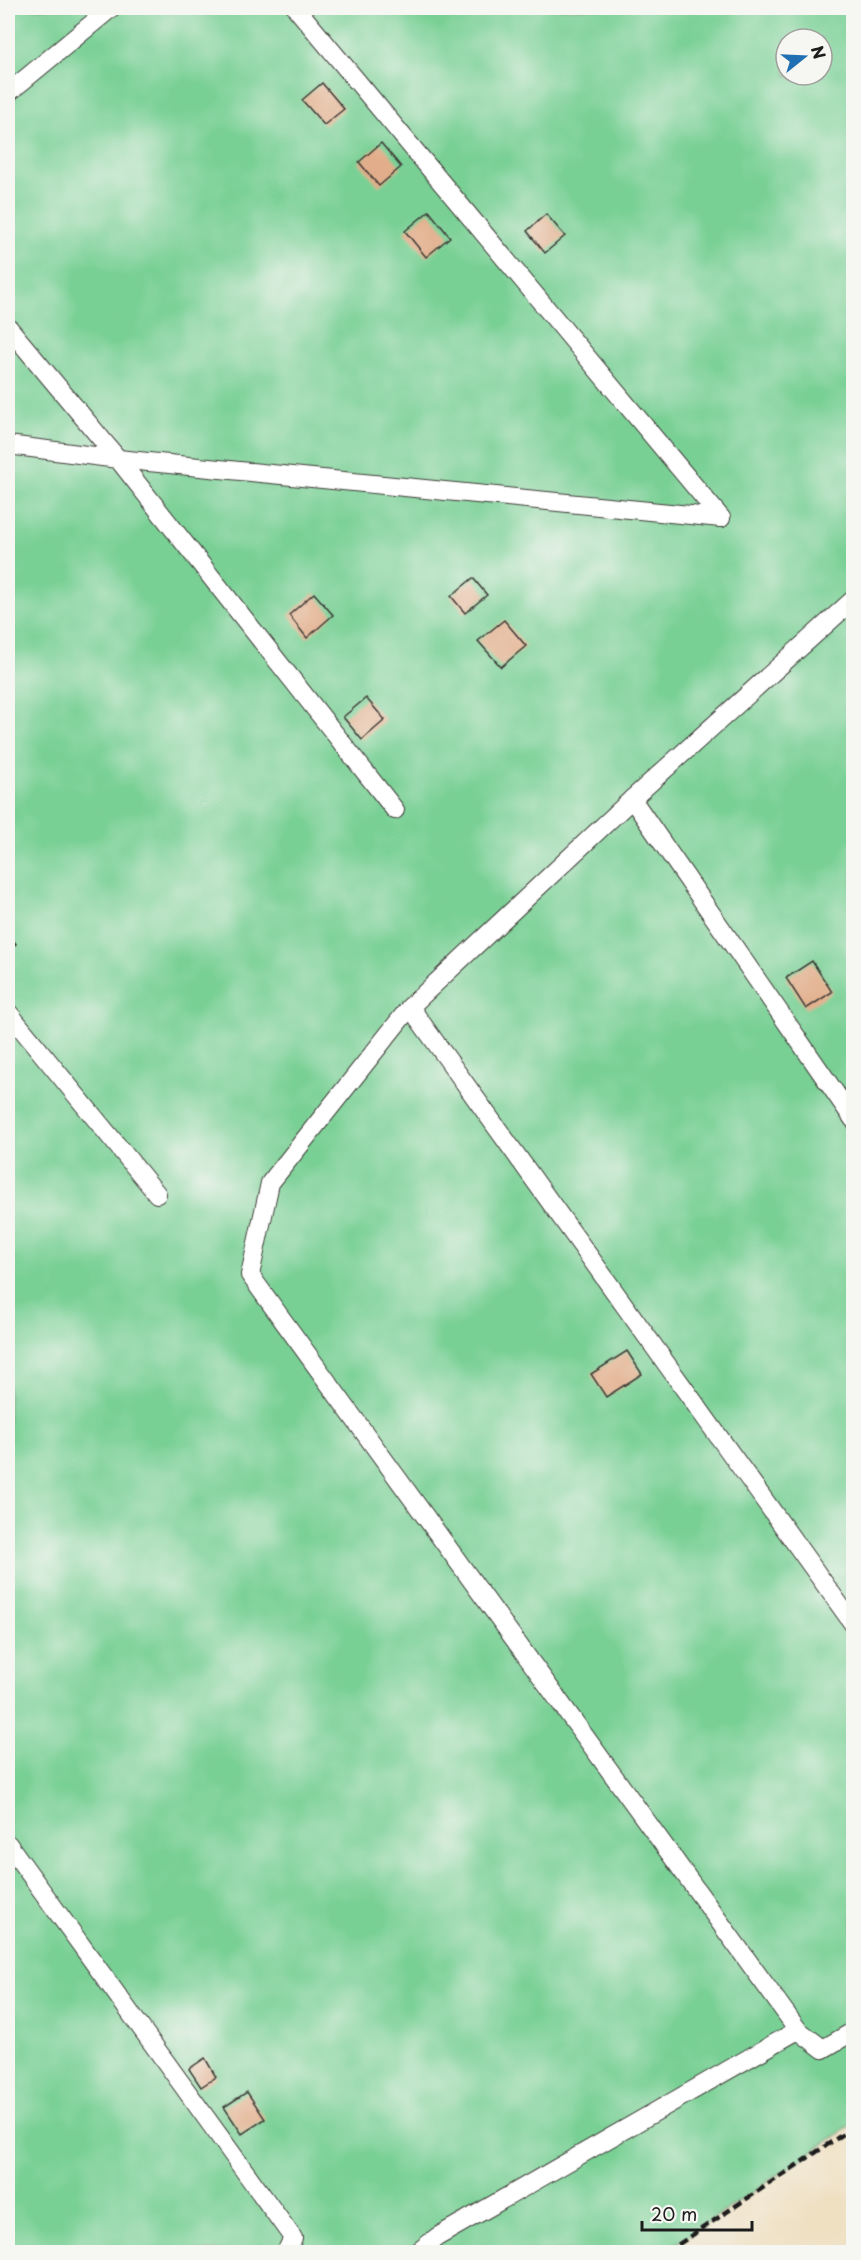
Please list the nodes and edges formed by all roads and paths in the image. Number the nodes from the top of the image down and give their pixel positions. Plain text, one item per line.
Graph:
1 (111, 8) edge
2 (296, 8) edge
3 (8, 93) edge
4 (8, 327) edge
5 (8, 445) edge
6 (118, 459) junction
7 (853, 599) edge
8 (632, 799) junction
9 (395, 810) dead end
10 (410, 1007) junction
11 (8, 1012) edge
12 (854, 1120) edge
13 (157, 1194) dead end
14 (854, 1625) edge
15 (8, 1844) edge
16 (798, 2030) junction
17 (854, 2031) edge
18 (286, 2253) edge
19 (418, 2253) edge

1 - 3 lane
2 - 6 lane
4 - 6 lane
5 - 6 lane
6 - 9 lane
7 - 8 lane
8 - 10 lane
8 - 12 lane
10 - 14 lane
10 - 16 lane
11 - 13 lane
15 - 18 lane
16 - 17 lane
16 - 19 lane

